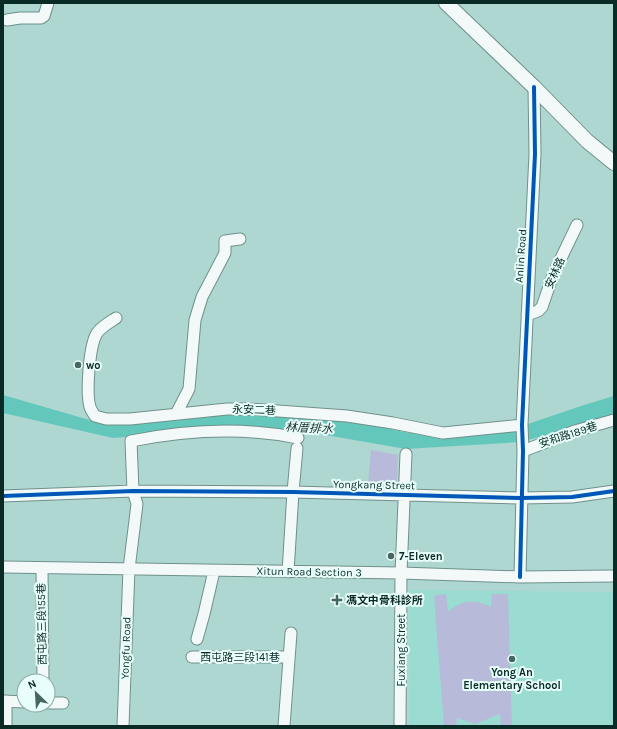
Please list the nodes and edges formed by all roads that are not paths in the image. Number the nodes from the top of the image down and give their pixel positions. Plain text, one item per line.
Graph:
1 (48, 3) edge
2 (446, 3) edge
3 (7, 20) dead end
4 (534, 87) junction
5 (614, 163) edge
6 (577, 226) dead end
7 (240, 239) dead end
8 (527, 315) junction
9 (116, 318) dead end
10 (86, 363) dead end
11 (176, 414) junction
12 (95, 416) junction
13 (614, 420) edge
14 (522, 425) junction
15 (523, 450) junction
16 (406, 454) dead end
17 (133, 491) junction
18 (614, 491) edge
19 (293, 492) junction
20 (404, 494) junction
21 (3, 496) edge
22 (521, 498) junction
23 (3, 568) edge
24 (42, 568) junction
25 (129, 569) junction
26 (214, 571) junction
27 (288, 572) junction
28 (401, 573) junction
29 (614, 576) edge
30 (520, 577) junction
31 (291, 633) dead end
32 (197, 639) dead end
33 (192, 657) dead end
34 (288, 657) junction
35 (43, 673) edge
36 (4, 701) edge
37 (16, 702) edge
38 (56, 704) edge
39 (63, 704) dead end
40 (6, 726) edge
41 (123, 726) edge
42 (284, 726) edge
43 (400, 726) edge

1 - 3 street
2 - 4 main road
4 - 5 main road
4 - 8 street, Anlin Road
6 - 8 street, 安林路
7 - 11 street
8 - 14 street, Anlin Road
9 - 12 street
10 - 12 street
11 - 12 street, 永安二巷
11 - 14 street, 永安二巷
13 - 15 street, 安和路189巷
14 - 15 street, Anlin Road
15 - 22 street
16 - 20 street, Fuxiang Street
17 - 19 street, Yongkang Street
17 - 19 street, Yongfu Road
17 - 21 street, Yongkang Street
17 - 25 street, Yongfu Road
18 - 22 street, Yongkang Street
19 - 20 street, Yongkang Street
19 - 27 street
20 - 22 street, Yongkang Street
20 - 28 street, Fuxiang Street
22 - 30 street
23 - 24 street, Xitun Road Section 3
24 - 25 street, Xitun Road Section 3
24 - 35 street, 西屯路三段155巷
25 - 26 street, Xitun Road Section 3
25 - 41 street, Yongfu Road
26 - 27 street, Xitun Road Section 3
26 - 32 street
27 - 28 street, Xitun Road Section 3
28 - 30 street, Xitun Road Section 3
28 - 43 street, Fuxiang Street
29 - 30 street, Xitun Road Section 3
31 - 34 street, 西屯路三段141巷
33 - 34 street, 西屯路三段141巷
34 - 42 street, 西屯路三段141巷
36 - 37 street
36 - 40 street
38 - 39 street

